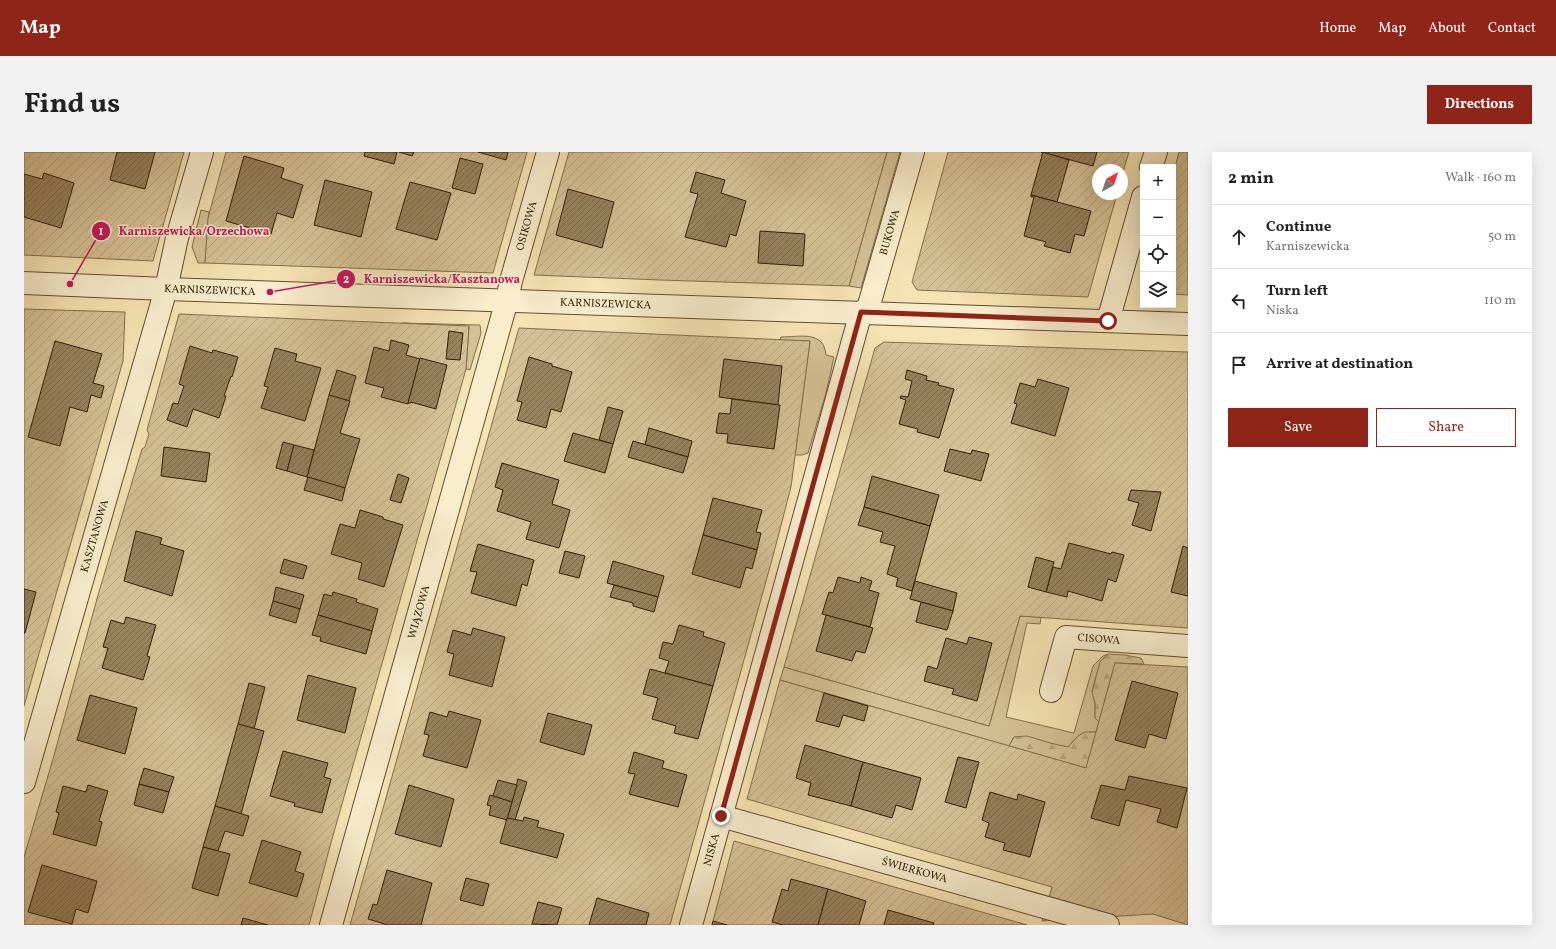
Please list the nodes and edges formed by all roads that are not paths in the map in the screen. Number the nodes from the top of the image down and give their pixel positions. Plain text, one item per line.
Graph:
1 (202, 152) edge
2 (548, 152) edge
3 (913, 152) edge
4 (1156, 152) edge
5 (1153, 164) edge
6 (1142, 200) edge
7 (24, 283) edge
8 (166, 290) junction
9 (507, 300) junction
10 (864, 312) junction
11 (1108, 321) junction
12 (1188, 324) edge
13 (1188, 646) edge
14 (1051, 691) dead end
15 (24, 782) edge
16 (721, 816) junction
17 (331, 925) edge
18 (691, 925) edge
19 (1108, 925) edge

1 - 8 street, KASZTANOWA
2 - 9 street, OSIKOWA
3 - 10 street, BUKOWA
4 - 5 street
6 - 11 street
7 - 8 street, KARNISZEWICKA
8 - 9 street, KARNISZEWICKA
8 - 15 street, KASZTANOWA
9 - 10 street, KARNISZEWICKA
9 - 17 street, WIĄZOWA
10 - 11 street, KARNISZEWICKA
10 - 16 street, NISKA
11 - 12 street, KARNISZEWICKA
13 - 14 street, CISOWA
16 - 18 street, NISKA
16 - 19 street, ŚWIERKOWA

